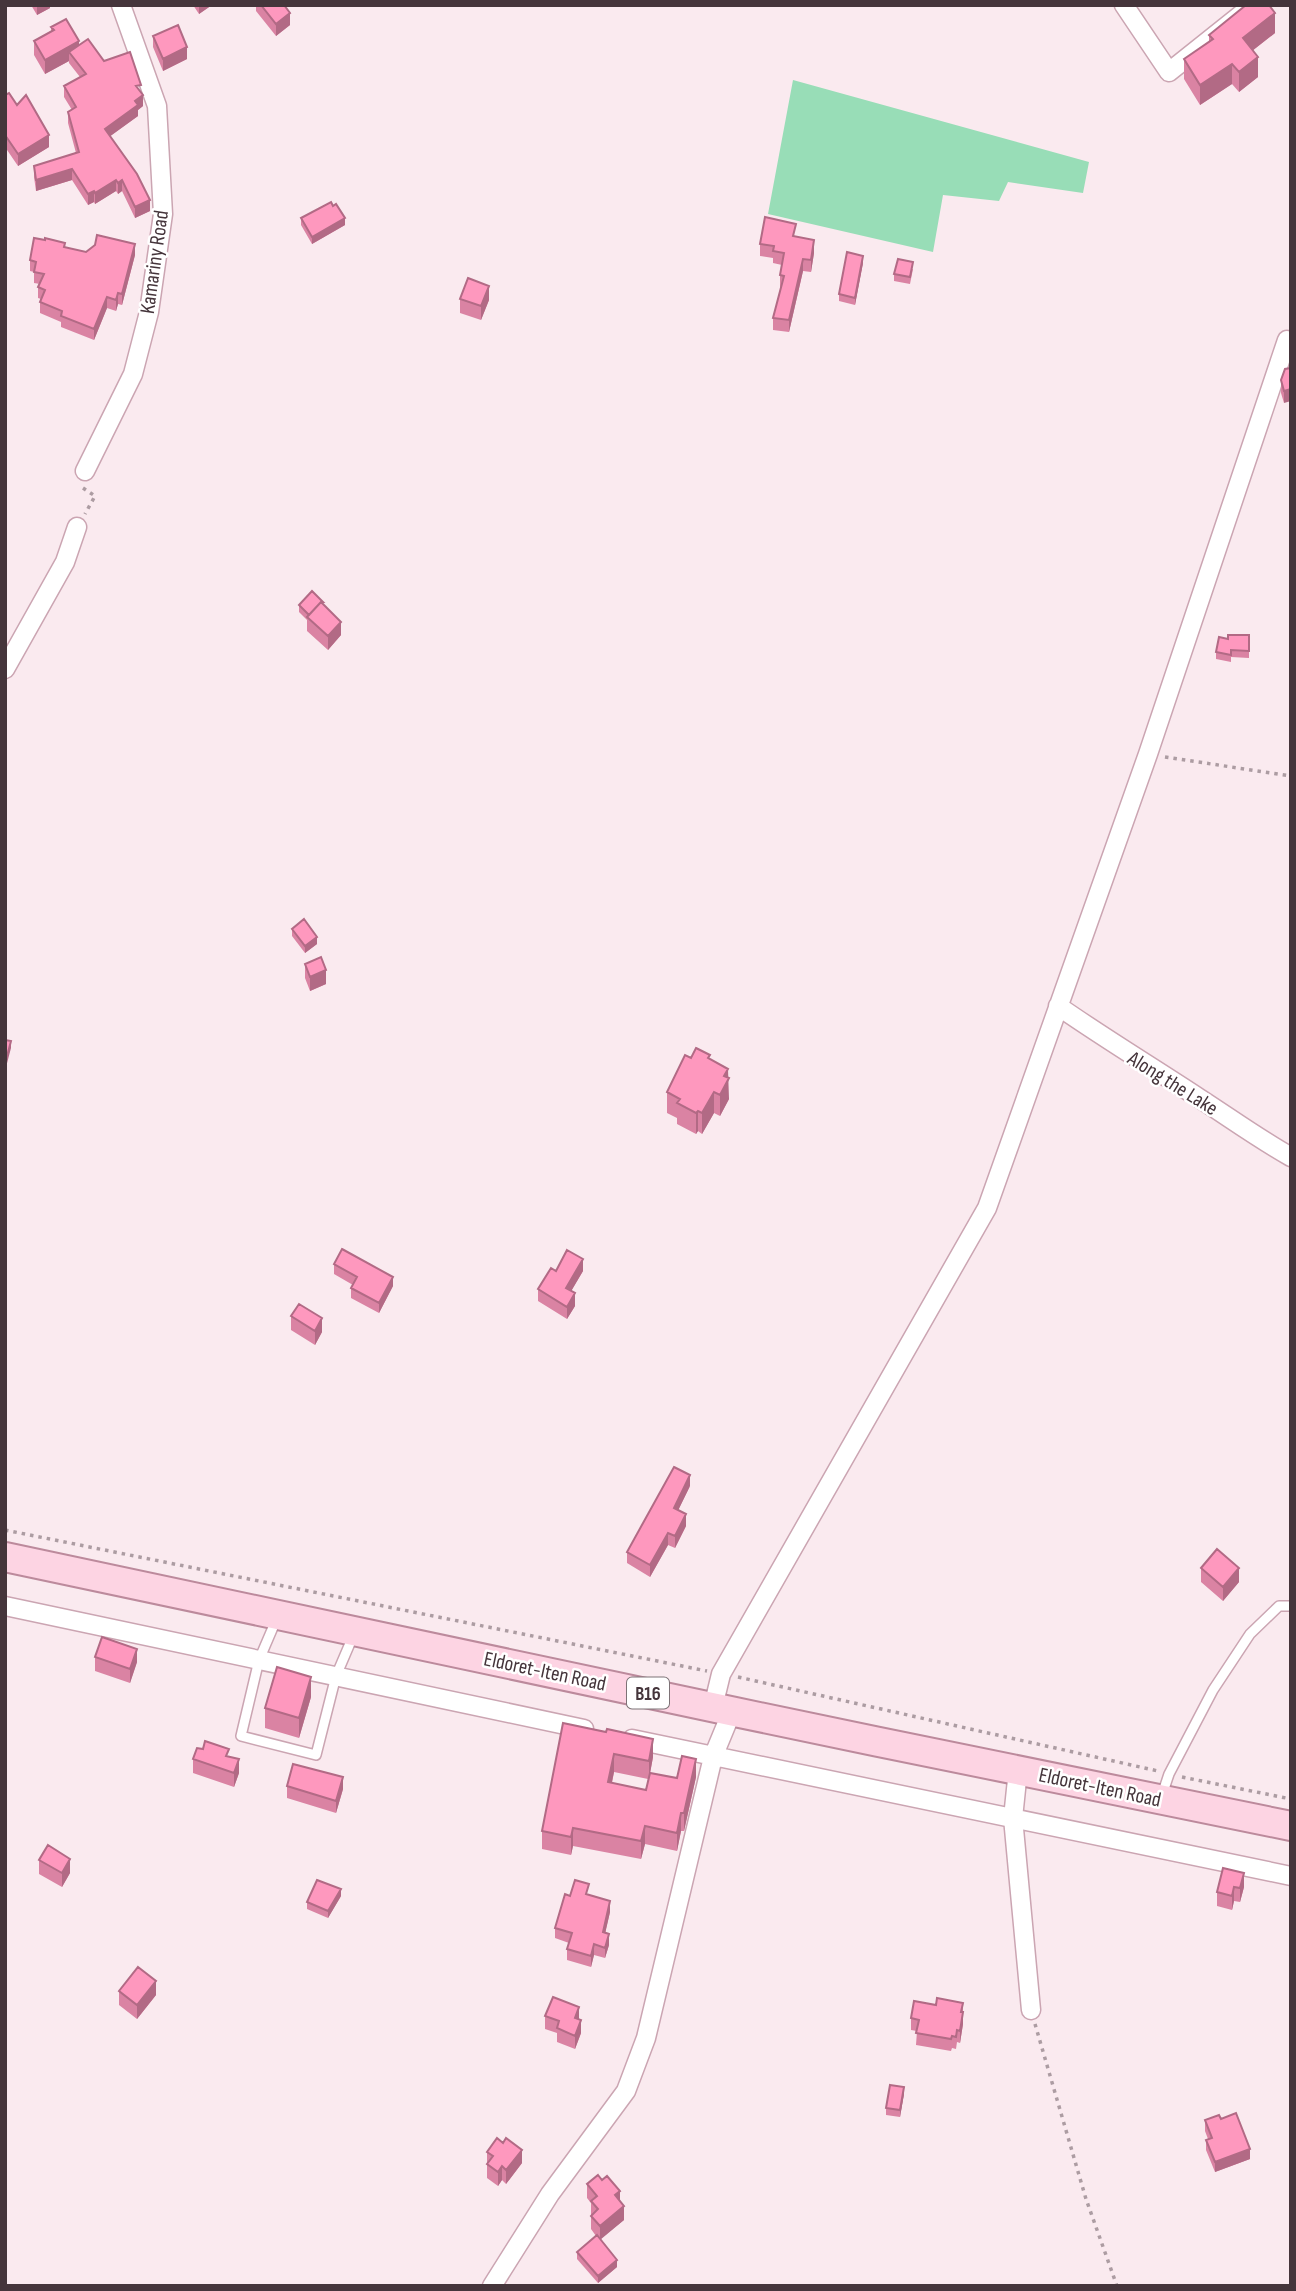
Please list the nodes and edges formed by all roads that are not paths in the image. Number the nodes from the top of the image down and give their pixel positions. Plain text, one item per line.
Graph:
1 (121, 5) edge
2 (1124, 5) edge
3 (1253, 5) edge
4 (1287, 340) dead end
5 (85, 471) road end
6 (77, 527) road end
7 (5, 669) edge
8 (1058, 1006) junction
9 (1291, 1157) edge
10 (5, 1557) edge
11 (5, 1606) edge
12 (1291, 1606) edge
13 (279, 1613) junction
14 (355, 1631) junction
15 (259, 1660) junction
16 (336, 1676) junction
17 (723, 1709) junction
18 (713, 1757) junction
19 (1018, 1770) junction
20 (1165, 1787) junction
21 (1013, 1818) junction
22 (1291, 1826) edge
23 (1291, 1876) edge
24 (1031, 2010) road end
25 (492, 2286) edge

1 - 5 street, Kamariny Road
2 - 3 street
4 - 8 street
6 - 7 street
8 - 9 street, Along the Lake
8 - 17 street
10 - 13 main road, Eldoret-Iten Road / B16
11 - 15 street
12 - 20 lane
13 - 14 main road, Eldoret-Iten Road / B16
13 - 15 lane
14 - 16 lane
14 - 17 main road, Eldoret-Iten Road / B16
15 - 16 street
15 - 16 lane
16 - 18 street
17 - 18 street
17 - 19 main road, Eldoret-Iten Road / B16
18 - 21 street
18 - 25 street
19 - 20 main road, Eldoret-Iten Road / B16
19 - 21 street
20 - 22 main road, Eldoret-Iten Road / B16
21 - 23 street
21 - 24 street

